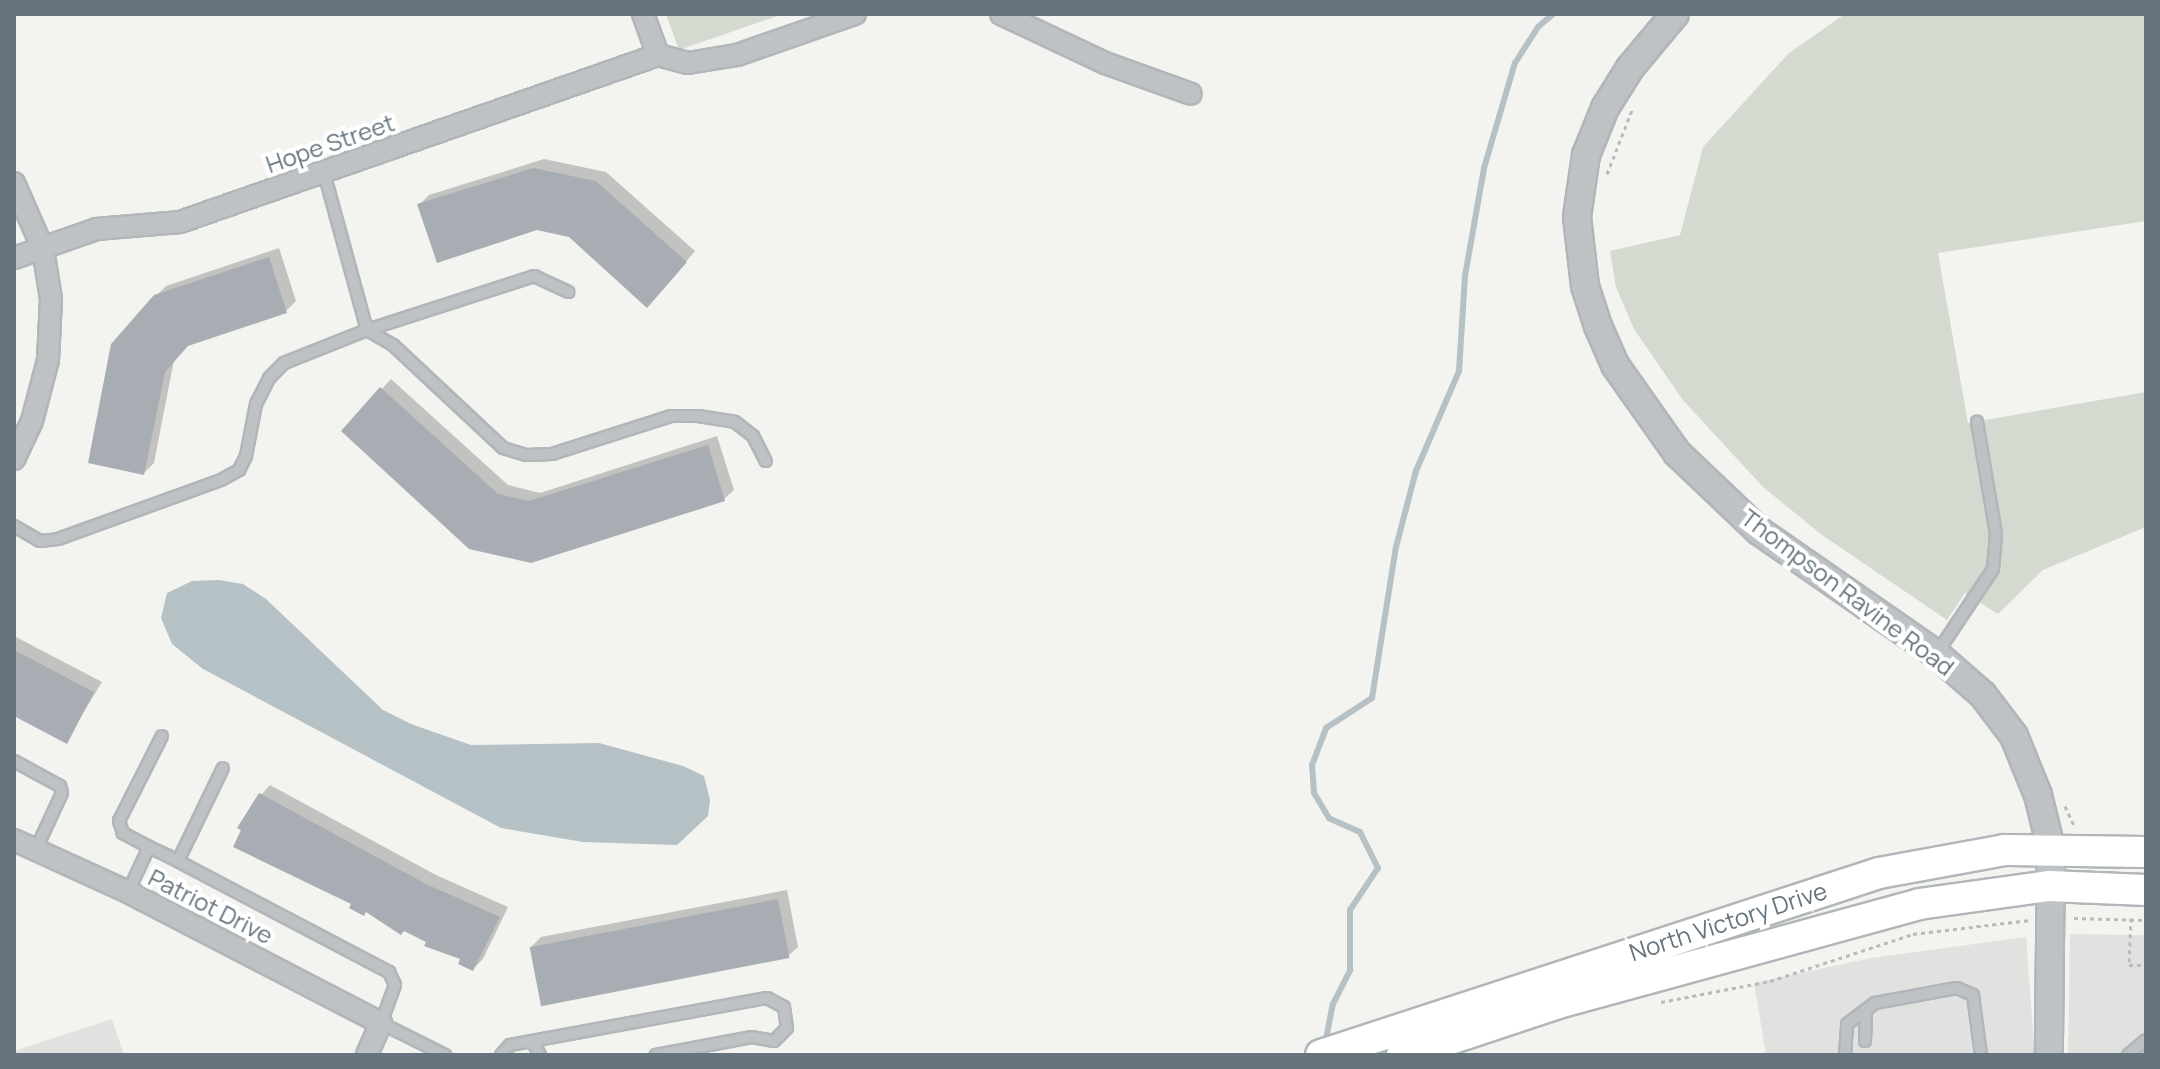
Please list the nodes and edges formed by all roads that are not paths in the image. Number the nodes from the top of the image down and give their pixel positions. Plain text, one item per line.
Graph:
1 (643, 14) edge
2 (855, 14) edge
3 (1001, 14) edge
4 (1675, 14) edge
5 (658, 55) junction
6 (1191, 94) dead end
7 (324, 173) junction
8 (14, 183) edge
9 (43, 249) junction
10 (14, 258) edge
11 (568, 292) dead end
12 (367, 330) junction
13 (1977, 422) dead end
14 (14, 459) edge
15 (766, 461) dead end
16 (14, 526) edge
17 (1936, 654) junction
18 (162, 736) dead end
19 (14, 761) edge
20 (223, 768) dead end
21 (14, 840) edge
22 (37, 847) junction
23 (149, 847) junction
24 (2051, 848) junction
25 (2146, 852) edge
26 (178, 861) junction
27 (2049, 886) junction
28 (2146, 890) edge
29 (128, 892) junction
30 (1554, 991) junction
31 (1866, 1010) junction
32 (381, 1023) junction
33 (2146, 1040) edge
34 (532, 1041) junction
35 (1865, 1041) dead end
36 (367, 1055) edge
37 (445, 1055) edge
38 (501, 1055) edge
39 (540, 1055) edge
40 (656, 1055) edge
41 (1321, 1055) edge
42 (1402, 1055) edge
43 (1845, 1055) edge
44 (1981, 1055) edge
45 (2049, 1055) edge
46 (2128, 1055) edge

1 - 5 street
2 - 5 street
3 - 6 street
4 - 17 street, Thompson Ravine Road
5 - 7 street, Hope Street
7 - 9 street, Hope Street
7 - 12 lane
8 - 9 street
9 - 10 street, Hope Street
9 - 14 street
11 - 12 lane
12 - 15 lane
12 - 16 lane
13 - 17 lane
17 - 24 street, Thompson Ravine Road
18 - 23 lane
19 - 22 lane
20 - 26 lane
21 - 22 street, Patriot Drive
22 - 29 street, Patriot Drive
23 - 26 lane
23 - 29 lane
24 - 25 main road, North Victory Drive
24 - 27 street, Thompson Ravine Road
24 - 30 main road, North Victory Drive
26 - 32 lane
27 - 28 main road, North Victory Drive
27 - 30 main road, North Victory Drive
27 - 45 street, Thompson Ravine Road
29 - 32 street, Patriot Drive
30 - 41 main road, North Victory Drive
30 - 42 main road, North Victory Drive
31 - 35 lane
31 - 43 lane
31 - 44 lane
32 - 36 street
32 - 37 lane
33 - 46 lane
34 - 38 lane
34 - 39 lane
34 - 40 lane

